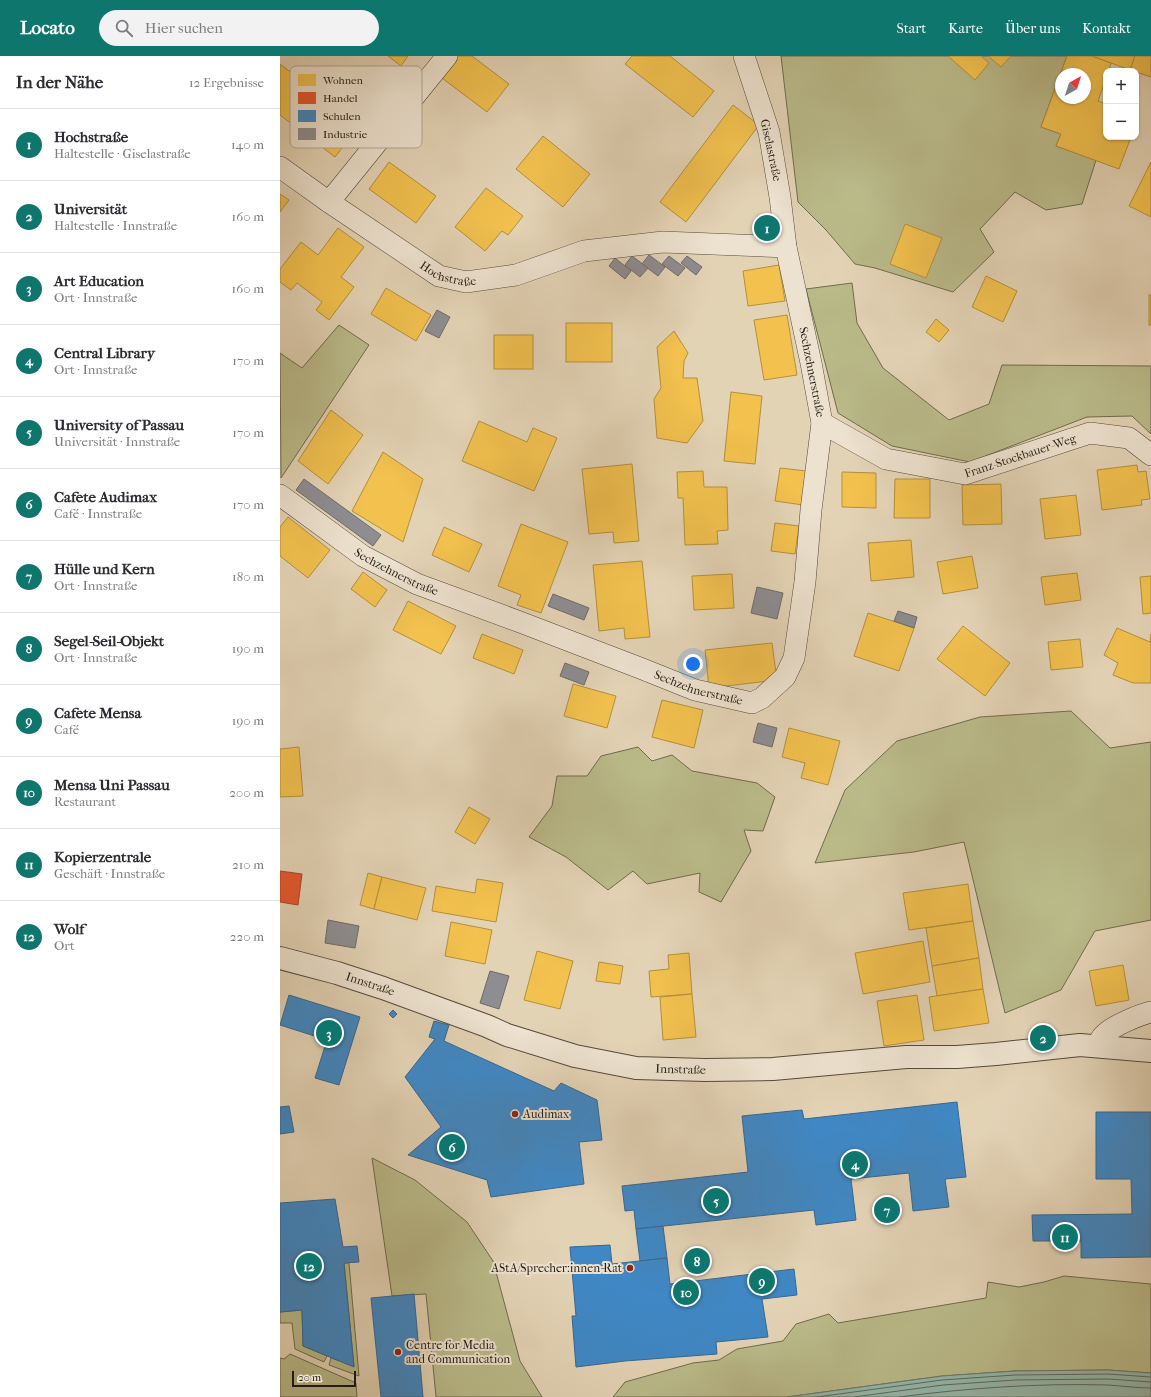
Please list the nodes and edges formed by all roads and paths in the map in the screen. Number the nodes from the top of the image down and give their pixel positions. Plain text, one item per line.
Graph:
1 (447, 56) edge
2 (744, 56) edge
3 (422, 87) edge
4 (373, 148) edge
5 (280, 167) edge
6 (329, 202) junction
7 (786, 247) junction
8 (822, 424) junction
9 (1151, 454) edge
10 (280, 495) edge
11 (280, 958) edge
12 (1151, 1012) edge
13 (1097, 1046) junction
14 (1151, 1051) edge

1 - 3 street
2 - 7 street, Giselastraße
4 - 6 street
5 - 6 street, Hochstraße
6 - 7 street, Hochstraße
7 - 8 street, Sechzehnerstraße
8 - 9 street, Franz-Stockbauer-Weg
8 - 10 street, Sechzehnerstraße
11 - 13 street, Innstraße
12 - 13 street
13 - 14 street, Innstraße

